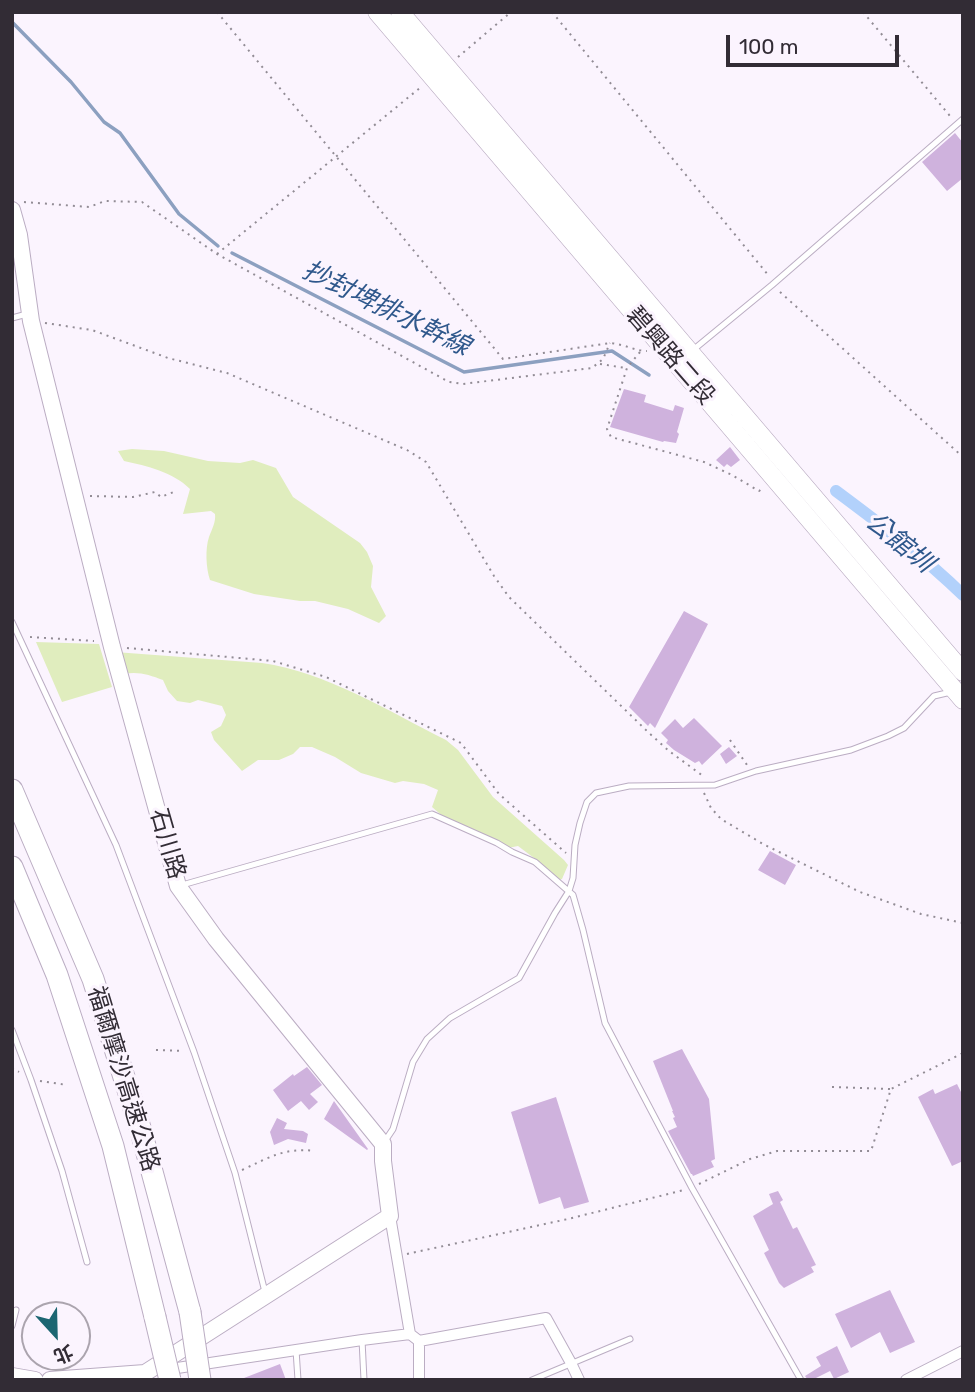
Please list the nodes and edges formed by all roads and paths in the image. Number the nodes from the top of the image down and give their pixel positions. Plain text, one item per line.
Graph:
1 (217, 12) edge
2 (377, 12) edge
3 (400, 12) edge
4 (511, 12) edge
5 (552, 12) edge
6 (863, 12) edge
7 (440, 72) junction
8 (963, 119) edge
9 (957, 124) junction
10 (337, 156) junction
11 (19, 206) edge
12 (217, 254) junction
13 (772, 285) junction
14 (31, 317) junction
15 (12, 318) edge
16 (610, 343) junction
17 (641, 351) junction
18 (666, 352) junction
19 (691, 352) junction
20 (598, 364) junction
21 (627, 368) junction
22 (963, 457) edge
23 (776, 479) junction
24 (176, 491) dead end
25 (75, 497) junction
26 (12, 622) edge
27 (20, 636) junction
28 (113, 647) junction
29 (963, 672) edge
30 (960, 693) edge
31 (730, 740) dead end
32 (752, 772) junction
33 (715, 785) junction
34 (700, 786) junction
35 (12, 790) edge
36 (574, 861) junction
37 (12, 867) edge
38 (178, 886) junction
39 (569, 891) junction
40 (963, 923) edge
41 (12, 1030) edge
42 (156, 1050) dead end
43 (194, 1052) junction
44 (963, 1053) edge
45 (832, 1087) dead end
46 (891, 1089) junction
47 (383, 1144) junction
48 (315, 1151) dead end
49 (234, 1173) junction
50 (692, 1188) junction
51 (390, 1216) junction
52 (398, 1256) junction
53 (87, 1262) dead end
54 (265, 1296) junction
55 (16, 1310) dead end
56 (12, 1326) edge
57 (415, 1338) junction
58 (630, 1339) dead end
59 (362, 1340) junction
60 (296, 1350) junction
61 (963, 1351) edge
62 (571, 1363) junction
63 (12, 1376) edge
64 (145, 1376) edge
65 (35, 1380) edge
66 (50, 1380) edge
67 (170, 1380) edge
68 (201, 1380) edge
69 (298, 1380) edge
70 (364, 1380) edge
71 (419, 1380) edge
72 (533, 1380) edge
73 (579, 1380) edge
74 (801, 1380) edge
75 (906, 1380) edge

1 - 10 path
2 - 7 main road, 碧興路二段
3 - 7 main road, 碧興路二段
4 - 7 path
5 - 13 path
6 - 9 path
7 - 10 path
7 - 18 main road, 碧興路二段
7 - 19 main road, 碧興路二段
8 - 9 lane
9 - 13 lane
10 - 12 path
10 - 16 path
11 - 12 path
11 - 14 street, 石川路
12 - 20 path
13 - 19 lane
13 - 22 path
14 - 15 lane
14 - 25 street, 石川路
14 - 33 path
16 - 17 path
16 - 20 path
17 - 18 path
17 - 21 path
18 - 19 lane
18 - 23 main road, 碧興路二段
19 - 29 main road, 碧興路二段
20 - 21 path
21 - 23 path
23 - 30 main road, 碧興路二段
24 - 25 path
25 - 28 street, 石川路
26 - 27 lane
27 - 28 path
27 - 43 lane
28 - 36 path
28 - 38 street, 石川路
30 - 32 lane
31 - 32 path
32 - 33 lane
33 - 34 lane
34 - 36 lane
34 - 40 path
35 - 68 highway, 福爾摩沙高速公路, bridge
36 - 39 lane
37 - 67 highway, 福爾摩沙高速公路, bridge
38 - 39 lane
38 - 47 street, 石川路
39 - 47 lane
39 - 50 lane
41 - 53 lane
42 - 43 path
43 - 49 lane
44 - 46 path
45 - 46 path
46 - 50 path
47 - 51 street
48 - 49 path
49 - 54 lane
50 - 52 path
50 - 74 lane
51 - 52 street
51 - 54 street
52 - 57 street
54 - 64 street
55 - 56 lane
57 - 59 street
57 - 62 street
57 - 71 street
58 - 62 lane
59 - 60 street
59 - 70 lane
60 - 64 street
60 - 69 lane
61 - 75 street
62 - 72 lane
62 - 73 street
63 - 65 street
64 - 66 street

